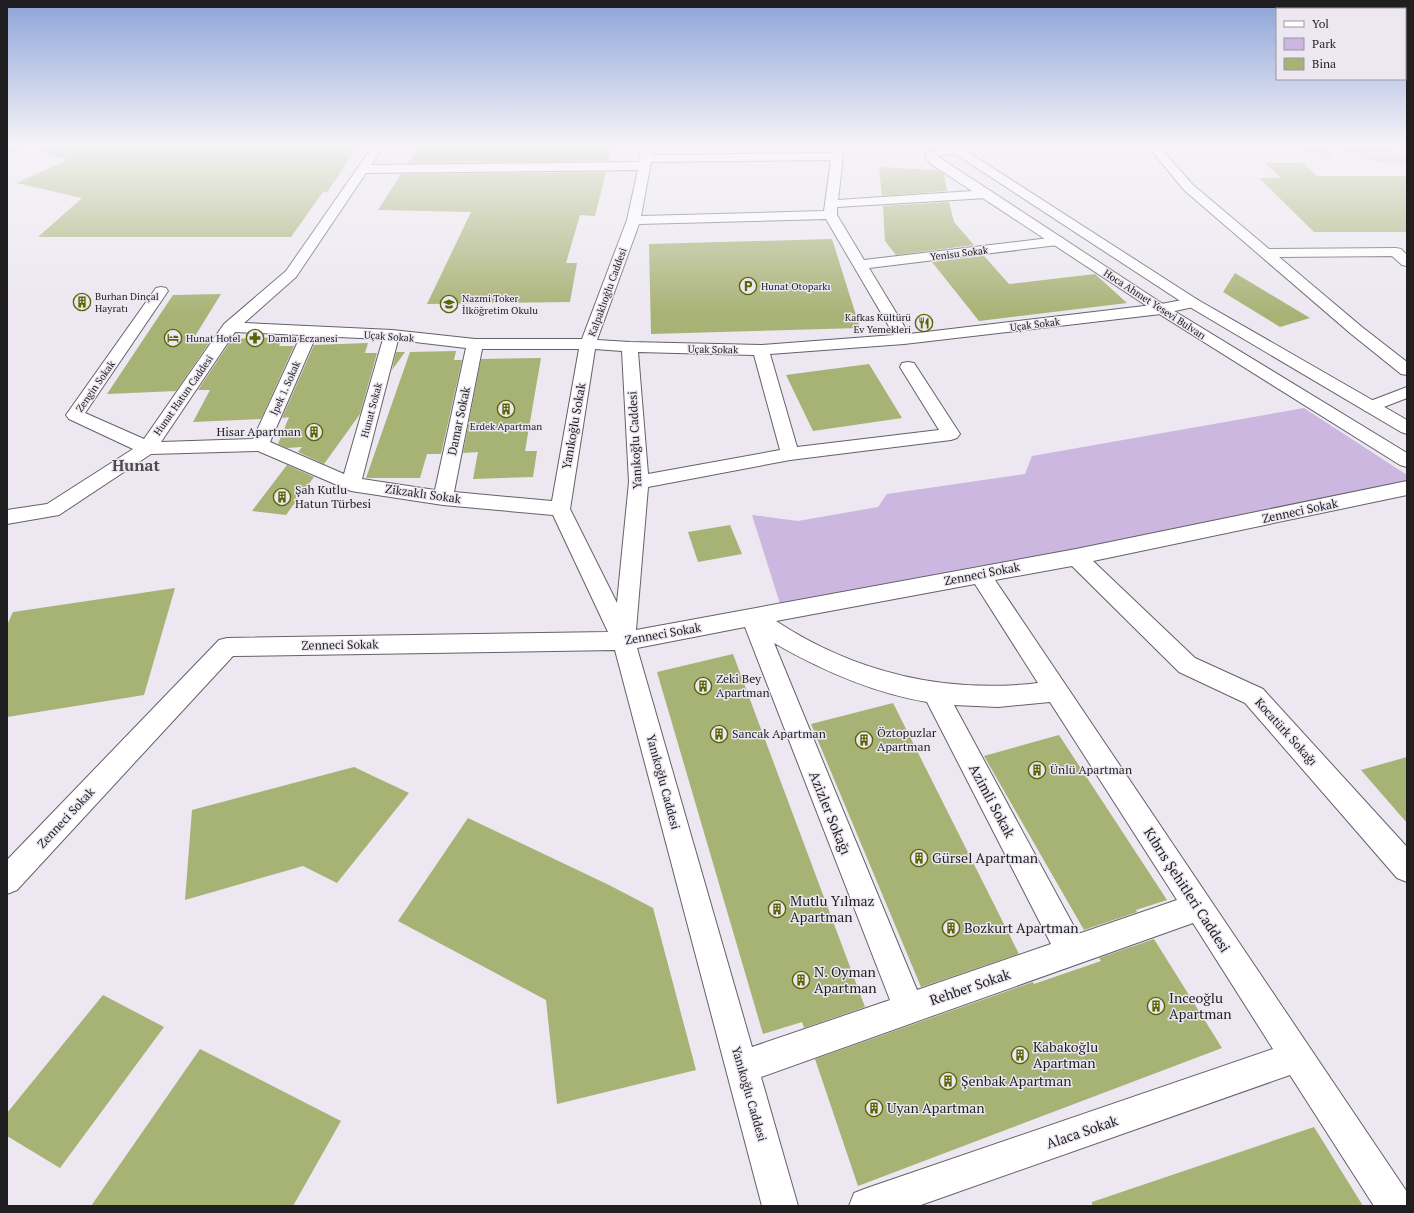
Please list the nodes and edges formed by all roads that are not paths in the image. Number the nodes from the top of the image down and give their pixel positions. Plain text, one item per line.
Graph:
1 (341, 203) edge
2 (637, 203) edge
3 (832, 203) edge
4 (903, 203) edge
5 (1000, 203) edge
6 (1040, 203) edge
7 (1206, 203) edge
8 (831, 210) junction
9 (634, 220) junction
10 (1058, 241) junction
11 (1265, 254) junction
12 (1407, 262) edge
13 (860, 265) junction
14 (161, 291) dead end
15 (1193, 303) junction
16 (1161, 309) junction
17 (230, 327) junction
18 (310, 332) junction
19 (392, 336) junction
20 (904, 339) junction
21 (475, 344) junction
22 (588, 344) junction
23 (630, 347) junction
24 (761, 350) junction
25 (908, 367) dead end
26 (1407, 370) edge
27 (1407, 392) edge
28 (1371, 407) junction
29 (1407, 428) edge
30 (260, 445) junction
31 (147, 448) junction
32 (790, 454) junction
33 (1407, 461) edge
34 (639, 482) junction
35 (351, 484) junction
36 (1407, 488) edge
37 (443, 498) junction
38 (560, 508) junction
39 (7, 517) edge
40 (1076, 557) junction
41 (980, 575) junction
42 (752, 617) junction
43 (624, 641) junction
44 (1056, 692) junction
45 (935, 693) junction
46 (1407, 868) edge
47 (7, 880) edge
48 (1198, 907) junction
49 (1071, 952) junction
50 (909, 1009) junction
51 (1297, 1057) junction
52 (742, 1067) junction
53 (780, 1206) edge
54 (867, 1206) edge
55 (1395, 1206) edge

1 - 17 street, Hunat Hatun Caddesi
2 - 9 street, Kalpaklıoğlu Caddesi
3 - 8 street
4 - 8 street
5 - 10 street, Hoca Ahmet Yesevi Bulvarı
6 - 15 street, Hoca Ahmet Yesevi Bulvarı
7 - 11 street
8 - 9 street
8 - 13 street
9 - 22 street, Kalpaklıoğlu Caddesi
10 - 13 street, Yenisu Sokak
10 - 16 street, Hoca Ahmet Yesevi Bulvarı
11 - 12 street
11 - 26 street
13 - 20 street
14 - 31 street, Zengin Sokak
15 - 16 street, Uçak Sokak
15 - 28 street, Hoca Ahmet Yesevi Bulvarı
16 - 20 street, Uçak Sokak
16 - 33 street, Hoca Ahmet Yesevi Bulvarı
17 - 18 street, Uçak Sokak
17 - 31 street, Hunat Hatun Caddesi
18 - 19 street, Uçak Sokak
18 - 30 street, İpek 1. Sokak
19 - 21 street, Uçak Sokak
19 - 35 street, Hunat Sokak
20 - 24 street, Uçak Sokak
21 - 22 street, Uçak Sokak
21 - 37 street, Damar Sokak
22 - 23 street, Uçak Sokak
22 - 38 street, Yanıkoğlu Sokak
23 - 24 street, Uçak Sokak
23 - 34 street, Yanıkoğlu Caddesi
24 - 32 street
25 - 32 street
27 - 28 street
28 - 29 street, Hoca Ahmet Yesevi Bulvarı
30 - 31 street, Zikzaklı Sokak
30 - 35 street, Zikzaklı Sokak
31 - 39 street, Hunat Hatun Caddesi
32 - 34 street
34 - 43 street, Yanıkoğlu Caddesi
35 - 37 street, Zikzaklı Sokak
36 - 40 street, Zenneci Sokak
37 - 38 street, Zikzaklı Sokak
38 - 43 street
40 - 41 street, Zenneci Sokak
40 - 46 street, Kocatürk Sokağı
41 - 42 street, Zenneci Sokak
41 - 44 street, Kıbrıs Şehitleri Caddesi
42 - 43 street, Zenneci Sokak
42 - 45 street
42 - 50 street, Azizler Sokağı
43 - 47 street, Zenneci Sokak
43 - 52 street, Yanıkoğlu Caddesi
44 - 45 street
44 - 48 street, Kıbrıs Şehitleri Caddesi
45 - 49 street, Azimli Sokak
48 - 49 street, Rehber Sokak
48 - 51 street, Kıbrıs Şehitleri Caddesi
49 - 50 street, Rehber Sokak
50 - 52 street, Rehber Sokak
51 - 54 street, Alaca Sokak
51 - 55 street, Kıbrıs Şehitleri Caddesi
52 - 53 street, Yanıkoğlu Caddesi

